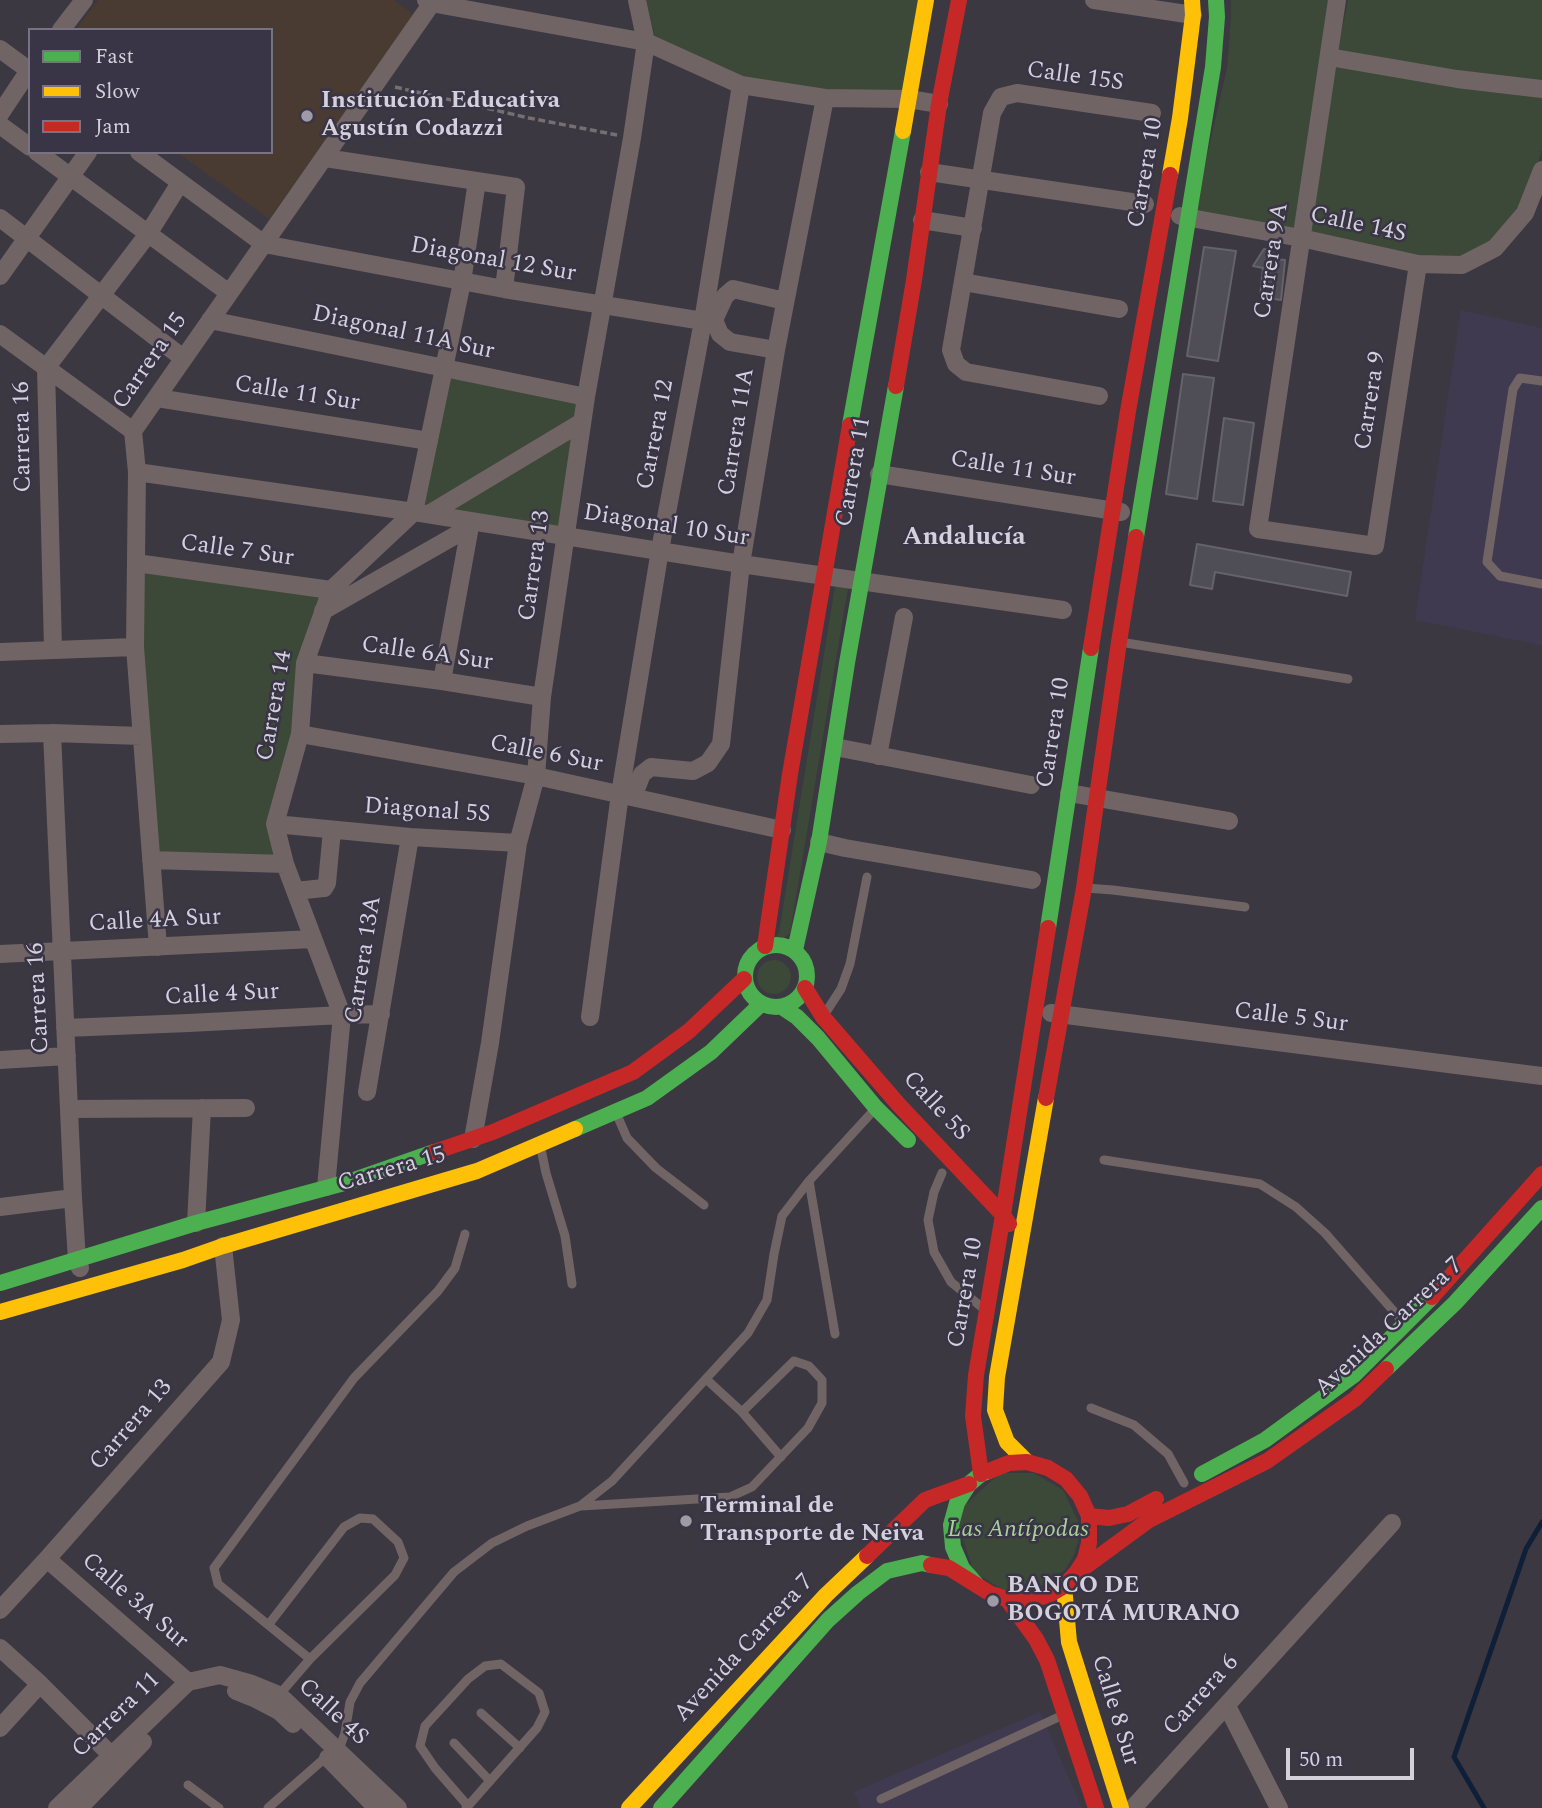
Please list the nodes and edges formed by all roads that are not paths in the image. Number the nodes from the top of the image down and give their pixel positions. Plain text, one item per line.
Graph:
1 (84, 0) edge
2 (637, 0) edge
3 (926, 0) edge
4 (959, 0) edge
5 (1094, 0) edge
6 (1216, 0) edge
7 (1337, 0) edge
8 (430, 1) edge
9 (1192, 8) edge
10 (63, 28) edge
11 (646, 42) junction
12 (0, 49) edge
13 (1329, 57) junction
14 (28, 69) edge
15 (28, 72) edge
16 (741, 85) junction
17 (1542, 89) edge
18 (825, 98) junction
19 (909, 99) junction
20 (939, 104) junction
21 (1152, 113) dead end
22 (0, 114) edge
23 (0, 125) edge
24 (28, 146) edge
25 (40, 154) edge
26 (87, 154) edge
27 (142, 154) edge
28 (325, 158) junction
29 (1542, 170) edge
30 (929, 172) junction
31 (71, 177) junction
32 (477, 181) junction
33 (981, 181) junction
34 (180, 183) junction
35 (1145, 204) dead end
36 (1163, 213) junction
37 (0, 218) edge
38 (1189, 218) junction
39 (922, 220) junction
40 (973, 229) junction
41 (148, 234) junction
42 (1301, 238) junction
43 (27, 239) junction
44 (264, 244) junction
45 (1418, 264) junction
46 (0, 276) edge
47 (462, 282) junction
48 (964, 282) junction
49 (505, 289) junction
50 (229, 293) junction
51 (102, 296) junction
52 (785, 300) junction
53 (602, 305) junction
54 (1119, 309) dead end
55 (210, 320) junction
56 (709, 321) junction
57 (0, 334) edge
58 (776, 350) junction
59 (183, 358) junction
60 (46, 368) junction
61 (444, 368) junction
62 (1542, 381) edge
63 (1100, 396) dead end
64 (586, 397) junction
65 (157, 398) junction
66 (582, 422) junction
67 (133, 431) junction
68 (429, 441) junction
69 (136, 472) junction
70 (879, 474) junction
71 (1112, 511) junction
72 (422, 513) junction
73 (1139, 515) junction
74 (470, 524) junction
75 (565, 536) junction
76 (1374, 546) joint
77 (660, 550) junction
78 (136, 564) junction
79 (741, 564) junction
80 (823, 575) junction
81 (861, 580) junction
82 (1542, 584) edge
83 (331, 590) junction
84 (1063, 610) dead end
85 (323, 611) junction
86 (904, 617) dead end
87 (1119, 642) junction
88 (135, 647) junction
89 (53, 649) junction
90 (0, 652) edge
91 (305, 663) junction
92 (1348, 679) dead end
93 (442, 681) junction
94 (542, 698) junction
95 (52, 733) junction
96 (0, 734) edge
97 (300, 734) junction
98 (141, 736) junction
99 (835, 747) junction
100 (878, 756) junction
101 (536, 776) junction
102 (1031, 785) dead end
103 (1069, 793) junction
104 (627, 795) junction
105 (1097, 797) junction
106 (1229, 821) dead end
107 (275, 824) junction
108 (332, 830) junction
109 (782, 830) junction
110 (410, 837) junction
111 (818, 842) junction
112 (518, 844) junction
113 (151, 860) junction
114 (285, 864) junction
115 (867, 877) dead end
116 (1032, 880) dead end
117 (1084, 888) junction
118 (295, 891) junction
119 (1245, 907) dead end
120 (313, 939) junction
121 (765, 946) junction
122 (158, 947) junction
123 (795, 950) junction
124 (63, 951) junction
125 (0, 954) edge
126 (744, 979) junction
127 (805, 988) junction
128 (761, 1004) junction
129 (782, 1007) junction
130 (1034, 1012) junction
131 (342, 1014) junction
132 (381, 1014) junction
133 (1062, 1014) junction
134 (590, 1017) dead end
135 (823, 1017) junction
136 (65, 1028) junction
137 (67, 1056) junction
138 (0, 1060) edge
139 (1542, 1076) edge
140 (367, 1091) dead end
141 (889, 1094) junction
142 (202, 1108) junction
143 (246, 1108) dead end
144 (876, 1108) junction
145 (70, 1109) junction
146 (616, 1112) junction
147 (473, 1139) junction
148 (540, 1145) junction
149 (1104, 1160) dead end
150 (932, 1164) junction
151 (1542, 1174) edge
152 (809, 1181) junction
153 (327, 1187) junction
154 (73, 1198) junction
155 (704, 1205) dead end
156 (0, 1207) edge
157 (1542, 1208) edge
158 (1003, 1214) junction
159 (196, 1223) junction
160 (465, 1234) dead end
161 (223, 1246) junction
162 (997, 1253) junction
163 (77, 1260) junction
164 (1016, 1263) junction
165 (0, 1283) edge
166 (572, 1284) dead end
167 (86, 1287) junction
168 (985, 1310) junction
169 (0, 1312) edge
170 (1405, 1324) junction
171 (835, 1334) dead end
172 (706, 1379) junction
173 (1091, 1408) dead end
174 (742, 1412) junction
175 (781, 1457) junction
176 (1027, 1462) junction
177 (975, 1479) junction
178 (1184, 1483) junction
179 (580, 1506) junction
180 (1088, 1516) junction
181 (1392, 1523) dead end
182 (47, 1559) junction
183 (1076, 1573) junction
184 (977, 1585) junction
185 (1064, 1586) junction
186 (1007, 1599) junction
187 (0, 1610) edge
188 (269, 1624) junction
189 (0, 1648) edge
190 (310, 1659) junction
191 (217, 1681) junction
192 (188, 1682) junction
193 (40, 1684) junction
194 (279, 1695) junction
195 (1227, 1706) junction
196 (481, 1713) dead end
197 (1065, 1714) junction
198 (0, 1728) edge
199 (454, 1743) dead end
200 (520, 1748) junction
201 (331, 1753) junction
202 (112, 1756) junction
203 (490, 1781) junction
204 (188, 1785) dead end
205 (880, 1799) dead end
206 (467, 1807) edge
207 (57, 1808) edge
208 (79, 1808) edge
209 (219, 1808) edge
210 (268, 1808) edge
211 (377, 1808) edge
212 (398, 1808) edge
213 (629, 1808) edge
214 (661, 1808) edge
215 (1096, 1808) edge
216 (1121, 1808) edge
217 (1133, 1808) edge
218 (1279, 1808) edge

1 - 10 street
2 - 11 street, Carrera 13
3 - 19 main road, Carrera 11
4 - 20 main road, Carrera 11
5 - 9 street
6 - 38 main road, Carrera 10
7 - 13 street, Carrera 9A
8 - 11 street
8 - 28 street, Carrera 15
9 - 36 main road, Carrera 10
11 - 16 street
11 - 53 street, Carrera 13
12 - 14 street
13 - 17 street
13 - 42 street, Carrera 9A
15 - 22 street
16 - 18 street
16 - 56 street, Carrera 12
18 - 19 street
18 - 52 street, Carrera 11A
19 - 20 street
19 - 80 main road, Carrera 11
20 - 30 main road, Carrera 11
21 - 33 street, Calle 15S
23 - 24 street
25 - 31 street
26 - 31 street
27 - 34 street
28 - 32 street
28 - 44 street, Carrera 15
29 - 45 street, Calle 14S
30 - 33 street
30 - 39 main road, Carrera 11
31 - 41 street
31 - 43 street
32 - 47 street
32 - 49 street
33 - 35 street
33 - 40 street, Calle 15S
34 - 41 street, Carrera 16
34 - 44 street
36 - 38 street, Calle 14S
36 - 71 main road, Carrera 10
37 - 43 street
38 - 42 street, Calle 14S
38 - 73 main road, Carrera 10
39 - 40 street
39 - 70 main road, Carrera 11
40 - 48 street, Calle 15S
41 - 50 street
41 - 51 street, Carrera 16
42 - 45 street, Calle 14S
42 - 76 street, Carrera 9A
43 - 46 street
43 - 51 street
44 - 47 street, Diagonal 12 Sur
44 - 50 street, Carrera 15
45 - 76 street, Carrera 9
47 - 49 street, Diagonal 12 Sur
47 - 61 street
48 - 54 street
48 - 63 street, Calle 15S
49 - 53 street, Diagonal 12 Sur
50 - 55 street, Carrera 15
51 - 59 street
51 - 60 street, Carrera 16
52 - 56 street
52 - 58 street, Carrera 11A
53 - 56 street, Diagonal 12 Sur
53 - 64 street, Carrera 13
55 - 59 street, Carrera 15
55 - 61 street, Diagonal 11A Sur
56 - 58 street
56 - 77 street, Carrera 12
57 - 60 street
58 - 79 street, Carrera 11A
59 - 65 street, Carrera 15
60 - 67 street
60 - 89 street, Carrera 16
61 - 64 street, Diagonal 11A Sur
61 - 68 street
62 - 82 lane
64 - 66 street, Carrera 13
65 - 67 street, Carrera 15
65 - 68 street, Calle 11 Sur
66 - 72 street, Carrera 14
66 - 75 street, Carrera 13
67 - 69 street, Carrera 15
68 - 72 street
69 - 72 street, Diagonal 10 Sur
69 - 78 street, Carrera 15
70 - 71 street, Calle 11 Sur
70 - 81 main road, Carrera 11
71 - 73 street, Calle 11 Sur
71 - 103 main road, Carrera 10
72 - 74 street, Diagonal 10 Sur
72 - 83 street, Carrera 14
73 - 87 main road, Carrera 10
74 - 75 street, Diagonal 10 Sur
74 - 85 street
74 - 93 street
75 - 77 street, Diagonal 10 Sur
75 - 94 street, Carrera 13
77 - 79 street, Diagonal 10 Sur
77 - 104 street, Carrera 12
78 - 83 street, Calle 7 Sur
78 - 88 street, Carrera 15
79 - 80 street, Diagonal 10 Sur
79 - 104 street, Carrera 11A
80 - 81 street, Diagonal 10 Sur
80 - 109 main road, Carrera 11
81 - 84 street, Diagonal 10 Sur
81 - 99 main road, Carrera 11
83 - 85 street, Carrera 14
85 - 91 street, Carrera 14
86 - 100 street
87 - 92 lane
87 - 105 main road, Carrera 10
88 - 89 street
88 - 98 street, Carrera 15
89 - 90 street
91 - 93 street, Calle 6A Sur
91 - 97 street, Carrera 14
93 - 94 street, Calle 6A Sur
94 - 101 street, Carrera 13
95 - 96 street
95 - 98 street
95 - 124 street, Carrera 16
97 - 101 street, Calle 6 Sur
97 - 107 street, Carrera 14
98 - 113 street, Carrera 15
99 - 100 street
99 - 111 main road, Carrera 11
100 - 102 street
101 - 104 street, Calle 6 Sur
101 - 112 street, Carrera 13
103 - 105 street
103 - 130 main road, Carrera 10
104 - 109 street, Calle 6 Sur
104 - 134 street, Carrera 12
105 - 106 street
105 - 117 main road, Carrera 10
107 - 108 street
107 - 114 street, Carrera 14
108 - 110 street, Diagonal 5S
108 - 118 street
109 - 121 main road, Carrera 11
110 - 112 street, Diagonal 5S
110 - 132 street, Carrera 13A
111 - 116 street
111 - 123 main road, Carrera 11
112 - 147 street, Carrera 13
113 - 114 street
113 - 122 street, Carrera 15
114 - 118 street, Carrera 14
115 - 135 lane
117 - 119 lane
117 - 133 main road, Carrera 10
118 - 120 street, Carrera 14
120 - 122 street, Calle 4A Sur
120 - 131 street, Carrera 14
121 - 123 main road
121 - 126 main road
122 - 124 street, Calle 4A Sur
123 - 127 main road
124 - 125 street, Calle 4A Sur
124 - 136 street, Carrera 16
126 - 128 main road
126 - 147 main road, Carrera 15
127 - 129 main road
127 - 135 main road, Calle 5S
128 - 129 main road
128 - 146 main road, Carrera 15
129 - 144 main road, Calle 5S
130 - 133 street, Calle 5 Sur
130 - 158 main road, Carrera 10
131 - 132 street, Calle 4 Sur
131 - 136 street, Calle 4 Sur
131 - 153 street, Carrera 14
132 - 140 street, Carrera 13A
133 - 139 street, Calle 5 Sur
133 - 164 main road, Carrera 10
135 - 141 main road, Calle 5S
136 - 137 street, Carrera 16
137 - 138 street
137 - 145 street, Carrera 16
141 - 144 lane
141 - 158 main road, Calle 5S
142 - 143 street
142 - 145 street
142 - 159 street
144 - 150 main road, Calle 5S
144 - 152 lane
145 - 154 street, Carrera 16
146 - 148 main road, Carrera 15
146 - 155 lane
147 - 153 main road, Carrera 15
148 - 161 main road, Carrera 15
148 - 166 lane
149 - 170 lane
150 - 162 main road, Calle 5S
150 - 168 lane
151 - 170 main road, Avenida Carrera 7
152 - 171 lane
152 - 172 lane
153 - 159 main road, Carrera 15
154 - 156 street
154 - 163 street, Carrera 16
157 - 183 main road, Avenida Carrera 7
158 - 162 main road, Carrera 10
158 - 164 main road, Calle 5S
159 - 163 main road, Carrera 15
160 - 188 lane
161 - 167 main road, Carrera 15
161 - 182 street, Carrera 13
162 - 168 main road, Carrera 10
163 - 165 main road, Carrera 15
163 - 167 street, Carrera 16
164 - 176 main road, Carrera 10
167 - 169 main road, Carrera 15
168 - 177 main road, Carrera 10
170 - 178 main road, Avenida Carrera 7
172 - 174 lane
172 - 179 lane
173 - 178 lane
174 - 175 lane
174 - 175 lane
175 - 179 lane
176 - 177 main road
176 - 180 main road
177 - 184 main road
177 - 213 main road, Avenida Carrera 7
178 - 180 main road, Avenida Carrera 7
179 - 201 lane
180 - 183 main road
181 - 195 street, Carrera 6
182 - 187 street, Carrera 13
182 - 192 street, Calle 3A Sur
183 - 185 main road
184 - 186 main road
184 - 214 main road, Avenida Carrera 7
185 - 186 main road
185 - 216 main road, Calle 8 Sur
186 - 197 main road, Calle 8 Sur
188 - 190 lane
188 - 190 lane
189 - 193 street
190 - 194 lane
191 - 192 street, Carrera 11
191 - 194 street, Calle 4S
191 - 201 street, Calle 4S
191 - 208 street, Carrera 11
192 - 202 street, Carrera 11
193 - 198 street
193 - 202 street
194 - 201 street, Calle 4S
195 - 217 street, Carrera 6
195 - 218 street
196 - 200 lane
197 - 205 lane
197 - 215 main road, Calle 8 Sur
199 - 203 lane
200 - 203 lane
200 - 206 lane
201 - 210 lane
201 - 211 street, Calle 4S
201 - 212 street, Calle 4S
202 - 207 street, Carrera 11
203 - 206 lane
204 - 209 lane

